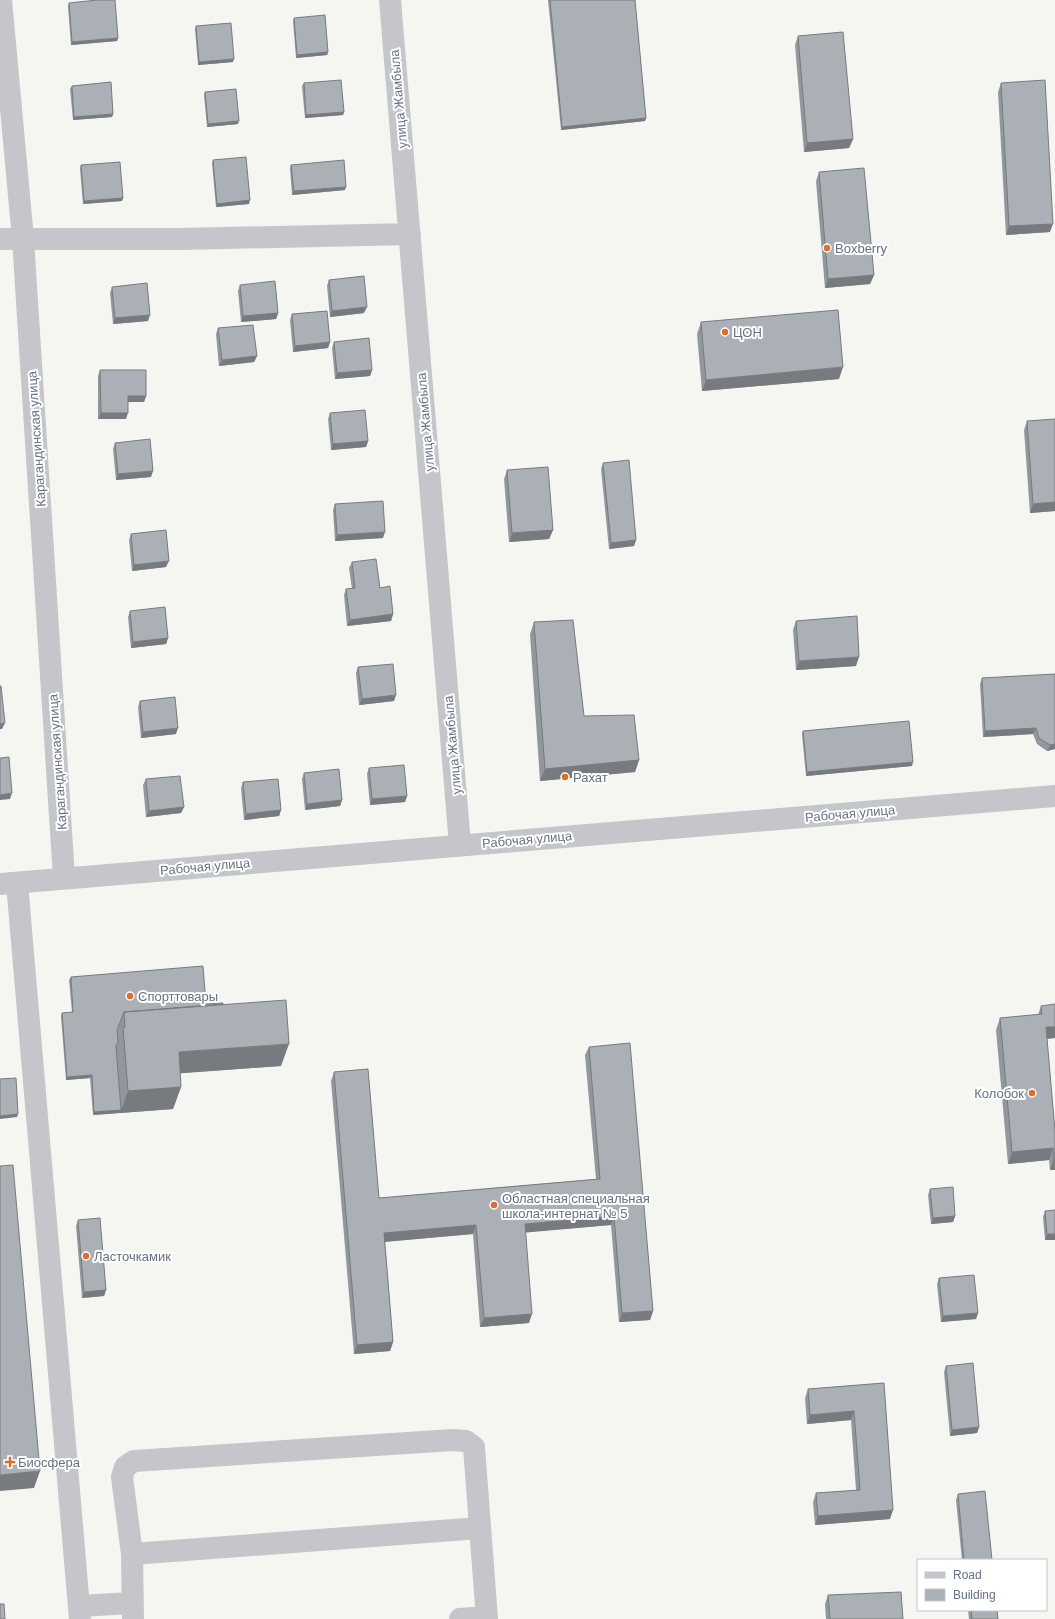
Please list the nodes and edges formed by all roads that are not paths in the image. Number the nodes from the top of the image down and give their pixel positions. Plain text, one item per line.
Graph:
1 (1, 0) edge
2 (390, 0) edge
3 (410, 234) junction
4 (0, 239) edge
5 (23, 239) junction
6 (1055, 796) edge
7 (460, 845) junction
8 (64, 878) junction
9 (8, 884) edge
10 (480, 1528) junction
11 (132, 1554) junction
12 (132, 1611) edge
13 (79, 1612) edge
14 (487, 1618) edge
15 (460, 1619) edge

1 - 5 street, Карагандинская улица
2 - 3 street, улица Жамбыла
3 - 5 street
3 - 7 street, улица Жамбыла
4 - 5 street
5 - 8 street, Карагандинская улица
6 - 7 street, Рабочая улица
7 - 8 street, Рабочая улица
8 - 9 street, Рабочая улица
9 - 13 street
10 - 11 street
10 - 11 street
10 - 14 street
11 - 12 street
12 - 13 street
14 - 15 street

